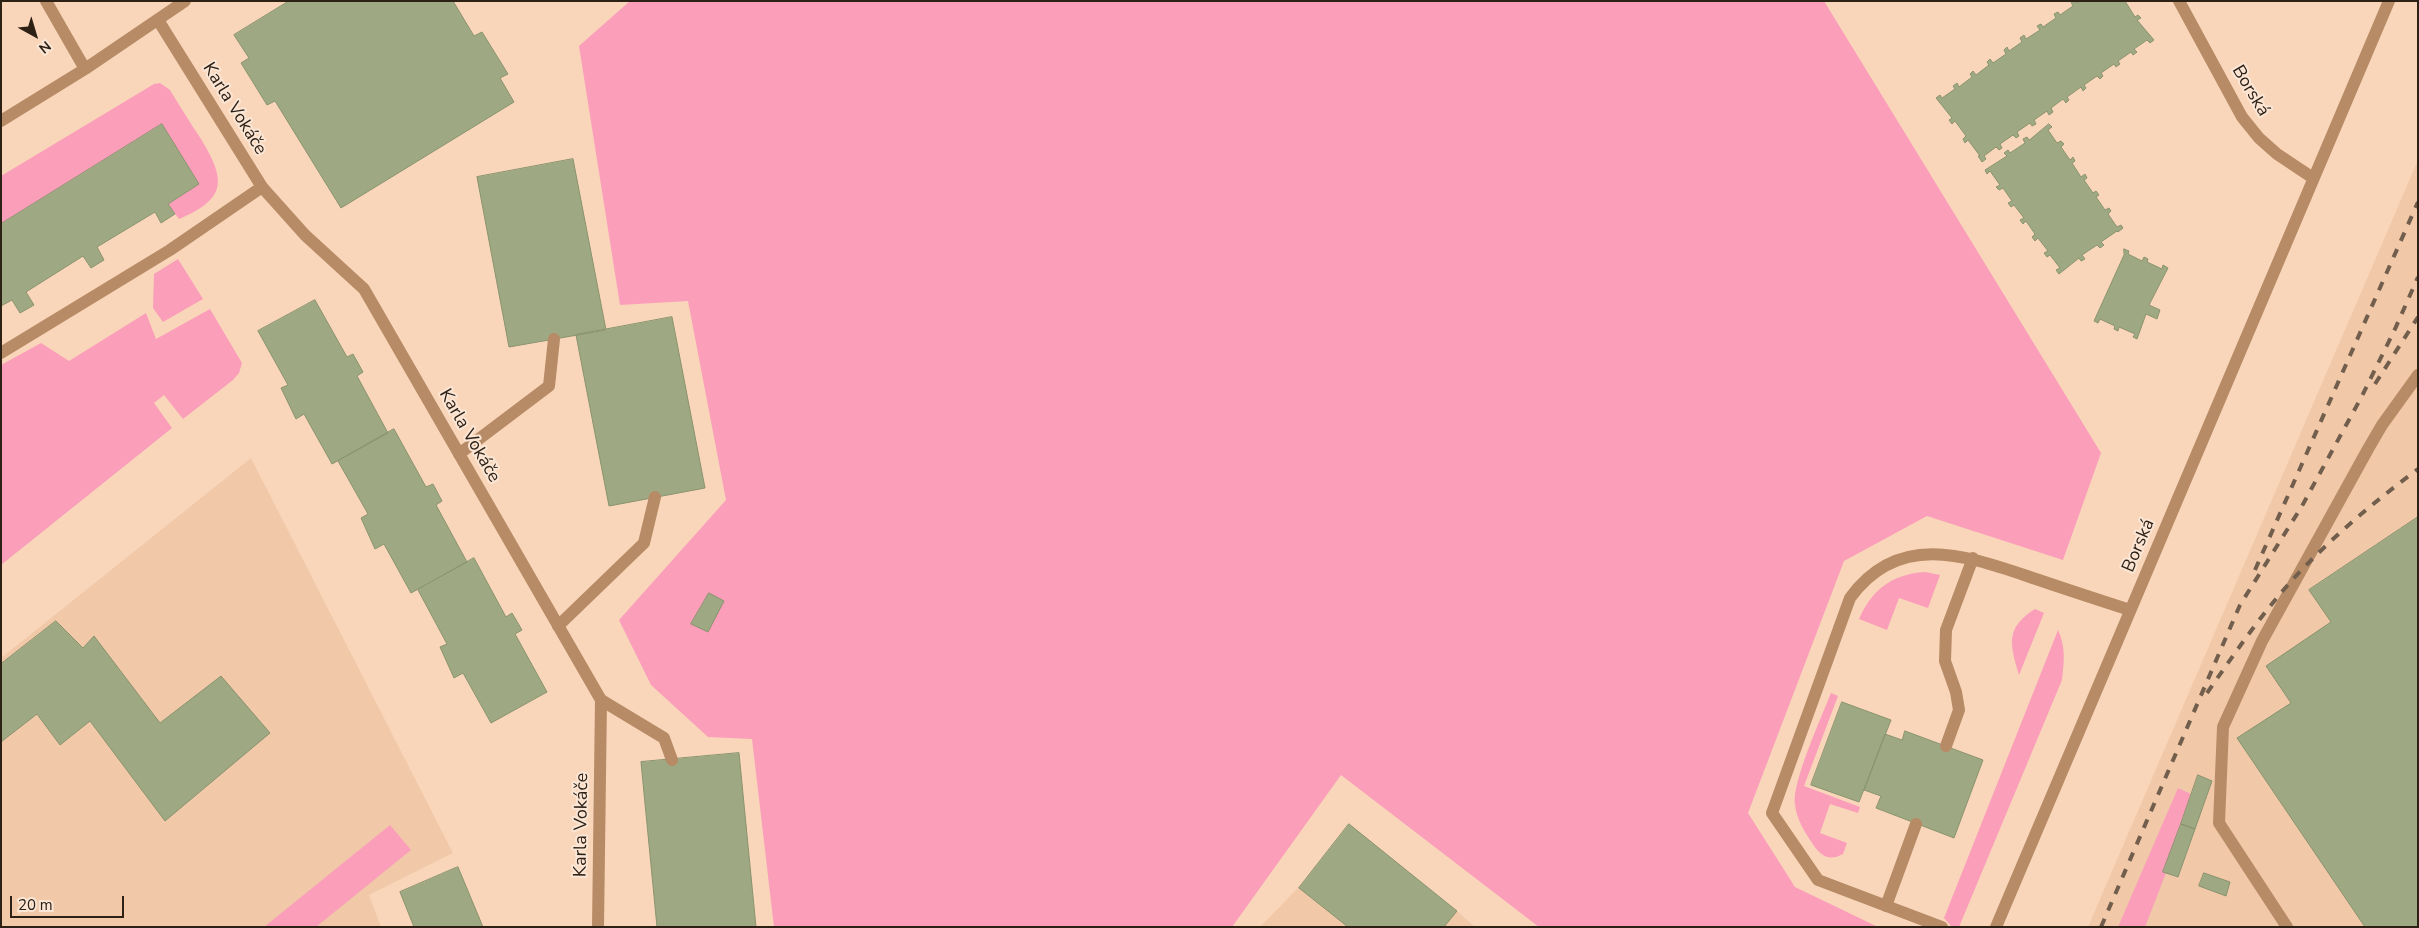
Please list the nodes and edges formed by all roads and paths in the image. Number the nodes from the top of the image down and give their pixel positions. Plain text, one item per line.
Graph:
1 (46, 1) edge
2 (185, 1) edge
3 (2179, 1) edge
4 (2389, 1) edge
5 (158, 20) junction
6 (85, 69) junction
7 (1, 121) edge
8 (2313, 178) junction
9 (262, 187) junction
10 (554, 339) dead end
11 (1, 354) edge
12 (2418, 375) edge
13 (459, 454) junction
14 (655, 497) dead end
15 (1973, 558) junction
16 (2130, 610) junction
17 (558, 626) junction
18 (601, 700) junction
19 (1946, 746) dead end
20 (672, 760) dead end
21 (1916, 824) dead end
22 (1886, 906) junction
23 (598, 927) edge
24 (1942, 927) edge
25 (1996, 927) edge
26 (2287, 927) edge

1 - 6 street
2 - 5 street
3 - 8 street, Borská
4 - 8 street, Borská
5 - 6 street
5 - 9 street, Karla Vokáče
6 - 7 street
8 - 16 street, Borská
9 - 11 street
9 - 13 street, Karla Vokáče
10 - 13 street
12 - 26 street
13 - 17 street, Karla Vokáče
14 - 17 street
15 - 16 street
15 - 19 street
15 - 22 street
16 - 25 street, Borská
17 - 18 street, Karla Vokáče
18 - 20 street
18 - 23 street, Karla Vokáče
21 - 22 street
22 - 24 street

